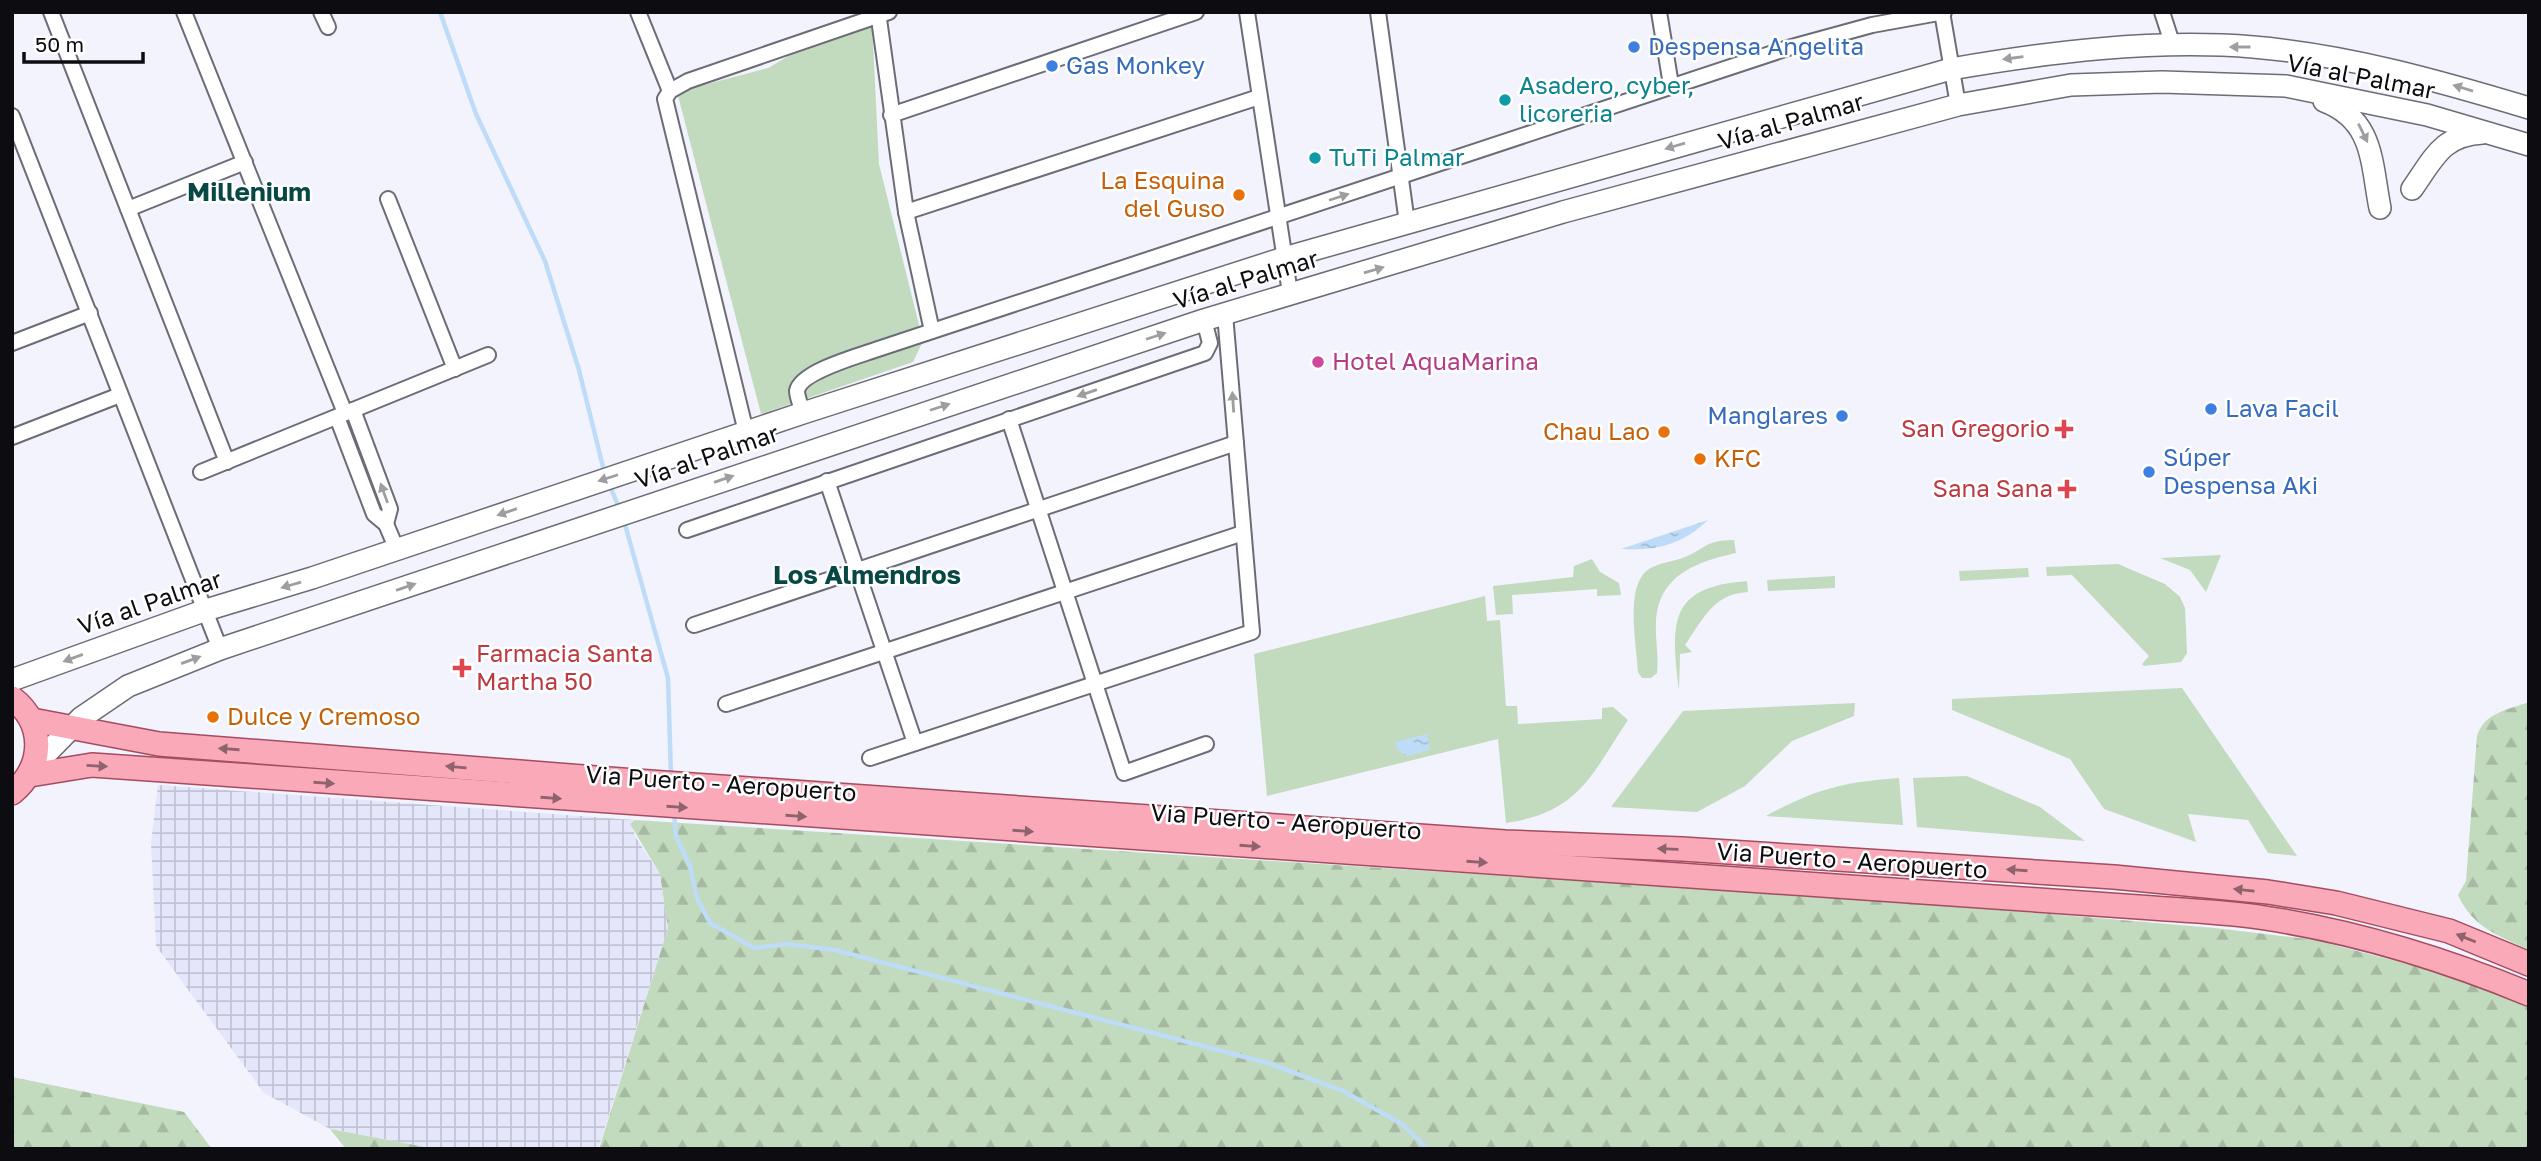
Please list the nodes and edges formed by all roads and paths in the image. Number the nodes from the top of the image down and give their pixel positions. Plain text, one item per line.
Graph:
1 (51, 12) edge
2 (184, 12) edge
3 (321, 12) edge
4 (638, 12) edge
5 (1196, 12) edge
6 (1247, 12) edge
7 (1378, 12) edge
8 (1659, 12) edge
9 (1943, 12) edge
10 (2162, 12) edge
11 (882, 13) edge
12 (328, 27) dead end
13 (2173, 46) junction
14 (1951, 69) junction
15 (1671, 85) junction
16 (2286, 86) junction
17 (670, 91) junction
18 (1259, 97) junction
19 (1958, 105) junction
20 (2529, 108) edge
21 (891, 115) junction
22 (12, 116) edge
23 (2492, 132) junction
24 (16, 134) edge
25 (2529, 145) edge
26 (245, 162) junction
27 (1401, 177) junction
28 (2412, 188) dead end
29 (388, 199) dead end
30 (2380, 208) dead end
31 (128, 209) junction
32 (906, 212) junction
33 (1277, 217) junction
34 (1407, 223) junction
35 (1284, 258) junction
36 (1290, 293) junction
37 (90, 313) junction
38 (1214, 317) junction
39 (932, 331) junction
40 (12, 343) edge
41 (488, 355) dead end
42 (456, 369) junction
43 (120, 396) junction
44 (803, 412) junction
45 (345, 413) junction
46 (1009, 419) junction
47 (746, 432) junction
48 (12, 437) edge
49 (1236, 443) junction
50 (227, 462) junction
51 (201, 472) dead end
52 (827, 481) junction
53 (1038, 508) junction
54 (687, 530) dead end
55 (1243, 533) junction
56 (397, 550) junction
57 (857, 570) junction
58 (1065, 590) junction
59 (206, 610) junction
60 (694, 625) dead end
61 (220, 649) junction
62 (883, 651) junction
63 (12, 680) edge
64 (1096, 684) junction
65 (12, 698) edge
66 (726, 704) dead end
67 (32, 720) junction
68 (72, 727) junction
69 (915, 743) junction
70 (1206, 744) dead end
71 (870, 758) dead end
72 (32, 770) junction
73 (12, 793) edge
74 (2529, 964) edge
75 (2529, 994) edge

1 - 31 street
2 - 26 street
3 - 12 street
4 - 17 street
5 - 21 street
6 - 18 street
7 - 27 street
8 - 15 street
9 - 14 street
9 - 15 street
10 - 13 street
11 - 17 street
11 - 21 street
13 -> 14 main road, Vía al Palmar
20 -> 13 main road, Vía al Palmar
14 - 19 street
14 -> 34 main road, Vía al Palmar
15 - 27 street
16 - 19 main road, Vía al Palmar
16 - 23 main road, Vía al Palmar
16 -> 30 main road
17 - 47 street
18 - 32 street
18 - 33 street
36 -> 19 main road, Vía al Palmar
21 - 32 street
22 - 24 street
23 - 25 main road, Vía al Palmar
23 - 28 main road
24 - 37 street
26 - 31 street
26 - 45 street
33 -> 27 street
27 - 34 street
29 - 42 street
31 - 50 street
32 - 39 street
33 - 35 street
33 - 39 street
34 - 35 main road, Vía al Palmar
35 - 36 street
35 - 44 main road, Vía al Palmar
36 - 38 main road, Vía al Palmar
37 - 40 street
37 - 43 street
38 -> 46 street
49 -> 38 street
61 -> 38 main road, Vía al Palmar
39 - 44 street
41 - 42 street
42 - 45 street
43 - 48 street
43 - 59 street
44 - 47 main road, Vía al Palmar
45 - 50 street
45 - 56 street
46 - 52 street
46 - 53 street
47 -> 56 main road, Vía al Palmar
49 - 53 street
49 - 55 street
50 - 51 street
52 - 54 street
52 - 57 street
53 - 57 street
53 - 58 street
55 - 58 street
55 - 64 street
56 -> 59 main road, Vía al Palmar
57 - 60 street
57 - 62 street
58 - 62 street
58 - 64 street
59 - 61 street
59 -> 63 main road, Vía al Palmar
68 -> 61 main road, Vía al Palmar
62 - 66 street
62 - 69 street
64 - 69 street
64 - 70 street
65 - 67 main road
67 - 68 main road, Via Puerto - Aeropuerto
67 - 72 main road
68 - 72 main road, Vía al Palmar
74 -> 68 main road, Via Puerto - Aeropuerto
69 - 71 street
72 - 73 main road
72 -> 75 main road, Via Puerto - Aeropuerto

